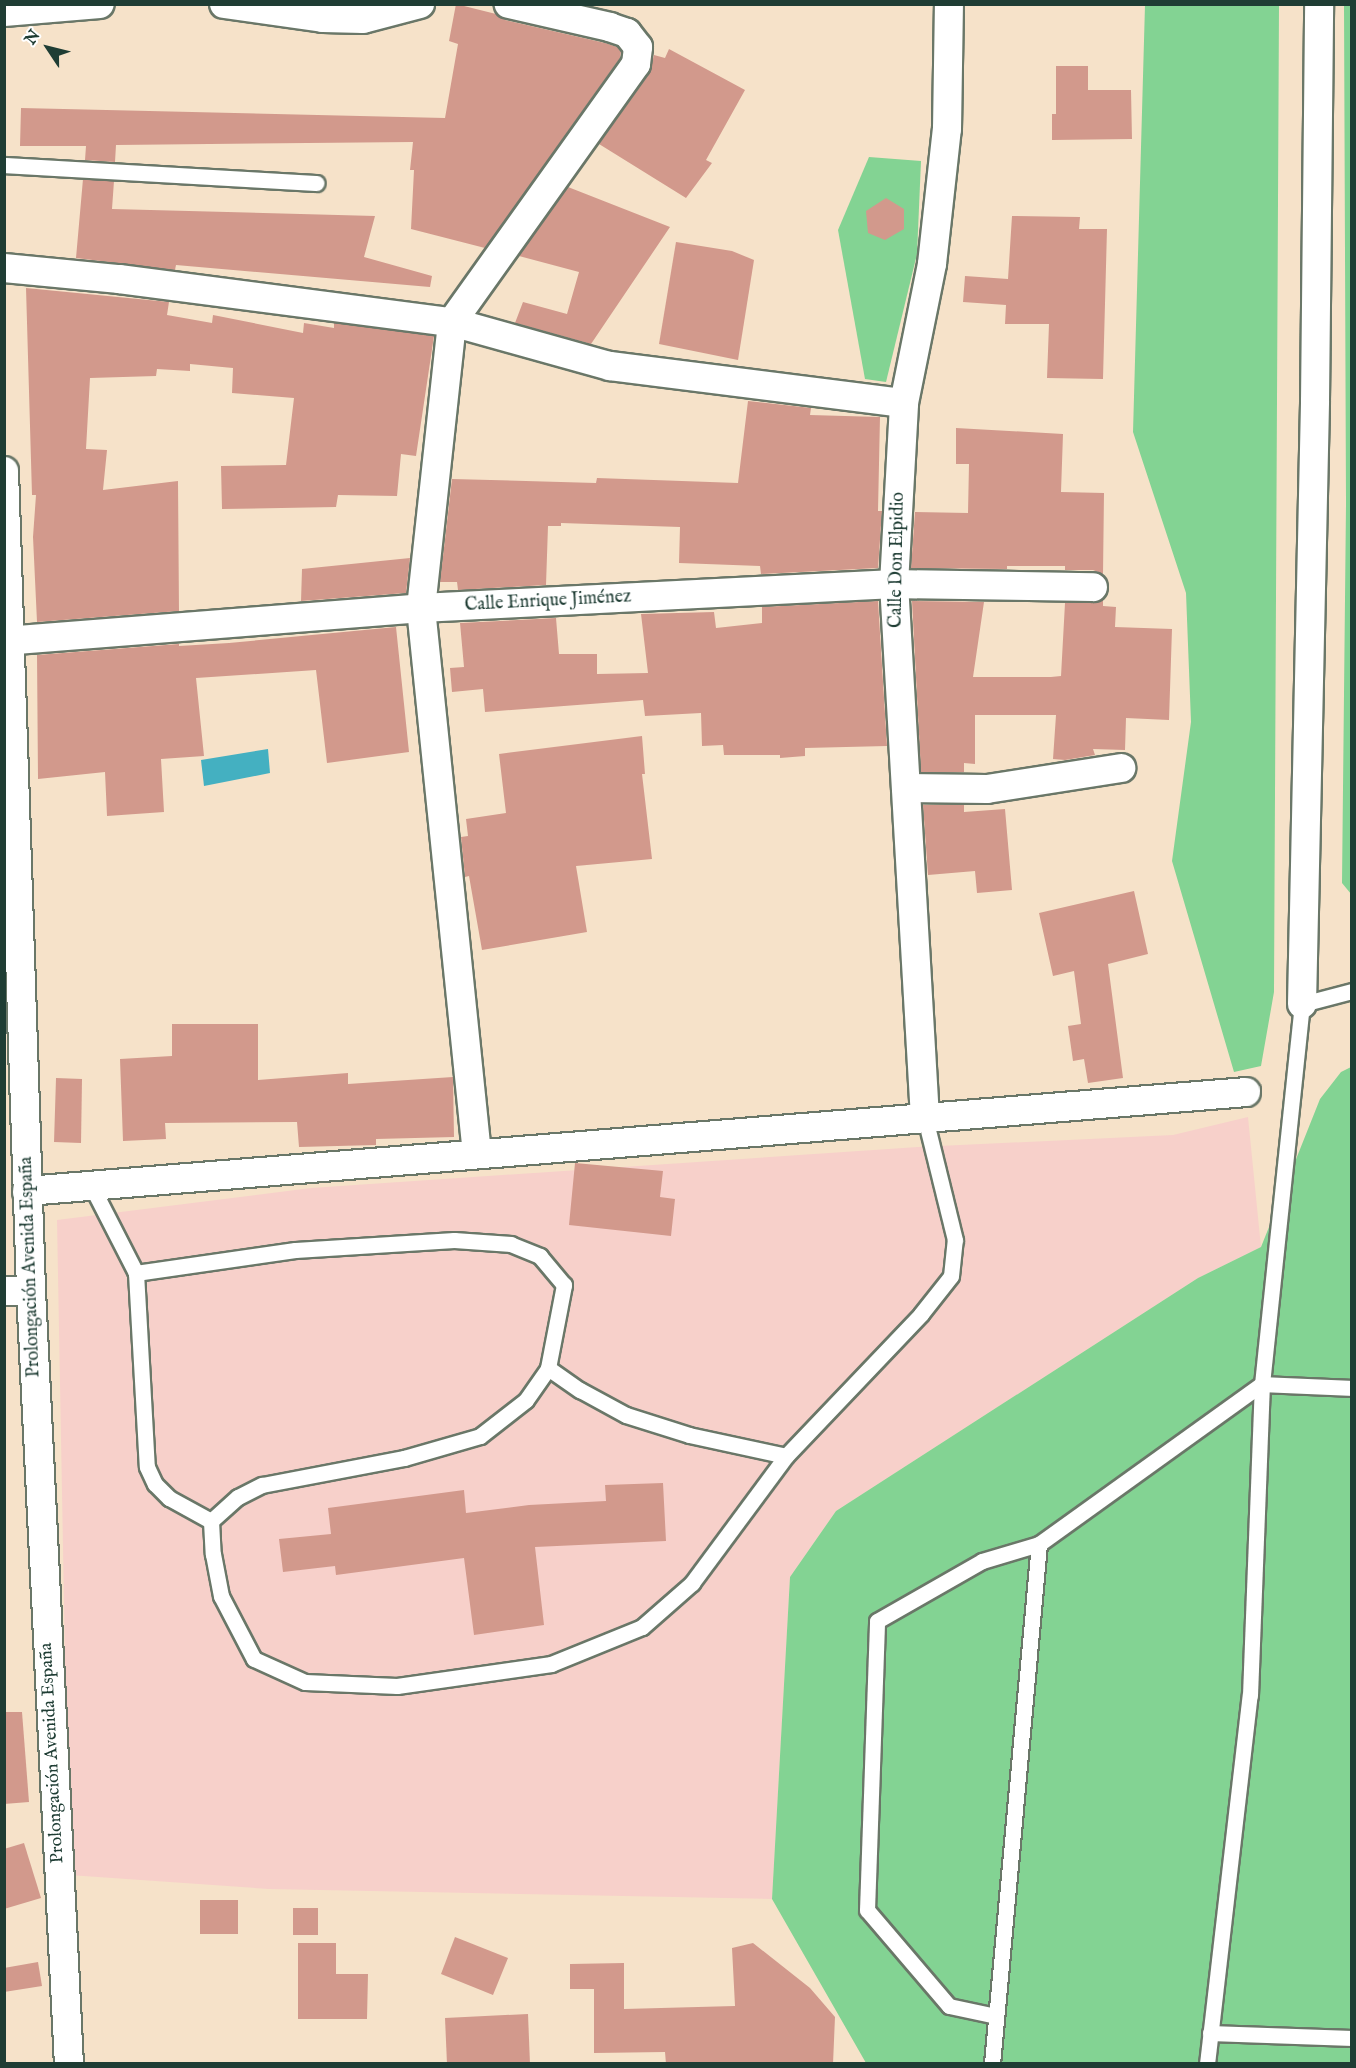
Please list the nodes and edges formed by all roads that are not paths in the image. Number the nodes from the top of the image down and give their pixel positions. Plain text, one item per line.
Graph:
1 (100, 4) edge
2 (224, 4) edge
3 (420, 4) edge
4 (509, 4) edge
5 (949, 4) edge
6 (1319, 4) edge
7 (4, 12) edge
8 (4, 165) edge
9 (316, 183) dead end
10 (4, 268) edge
11 (452, 322) junction
12 (904, 403) junction
13 (4, 471) edge
14 (894, 584) junction
15 (1092, 587) dead end
16 (421, 608) junction
17 (7, 641) edge
18 (1121, 768) dead end
19 (906, 788) junction
20 (1352, 992) edge
21 (1302, 1004) junction
22 (13, 1023) edge
23 (1246, 1092) dead end
24 (925, 1118) junction
25 (477, 1154) junction
26 (91, 1185) junction
27 (27, 1191) junction
28 (136, 1273) junction
29 (18, 1291) edge
30 (548, 1368) junction
31 (1262, 1384) junction
32 (1352, 1388) edge
33 (786, 1456) junction
34 (211, 1521) junction
35 (1039, 1544) junction
36 (996, 2016) junction
37 (1210, 2033) junction
38 (1352, 2038) edge
39 (69, 2064) edge
40 (992, 2064) edge
41 (1207, 2064) edge

1 - 7 street
2 - 3 street
4 - 11 street
5 - 12 street, Calle Don Elpidio
6 - 21 street
8 - 9 lane
10 - 11 street
11 - 12 street
11 - 16 street
12 - 14 street, Calle Don Elpidio
13 - 17 street, Prolongación Avenida España
14 - 15 street, Calle Enrique Jiménez
14 - 16 street, Calle Enrique Jiménez
14 - 19 street, Calle Don Elpidio
16 - 17 street, Calle Enrique Jiménez
16 - 25 street
17 - 22 street, Prolongación Avenida España
18 - 19 street
19 - 24 street, Calle Don Elpidio
20 - 21 lane
21 - 31 lane
22 - 27 street, Prolongación Avenida España
23 - 24 street
24 - 25 street
24 - 33 lane
25 - 26 street
26 - 27 street
26 - 28 lane
27 - 29 street, Prolongación Avenida España
28 - 30 lane
28 - 34 lane
29 - 39 street, Prolongación Avenida España
30 - 33 lane
30 - 34 lane
31 - 32 lane
31 - 35 lane
31 - 37 lane
33 - 34 lane
35 - 36 lane
35 - 36 lane
36 - 40 lane
37 - 38 lane
37 - 41 lane

